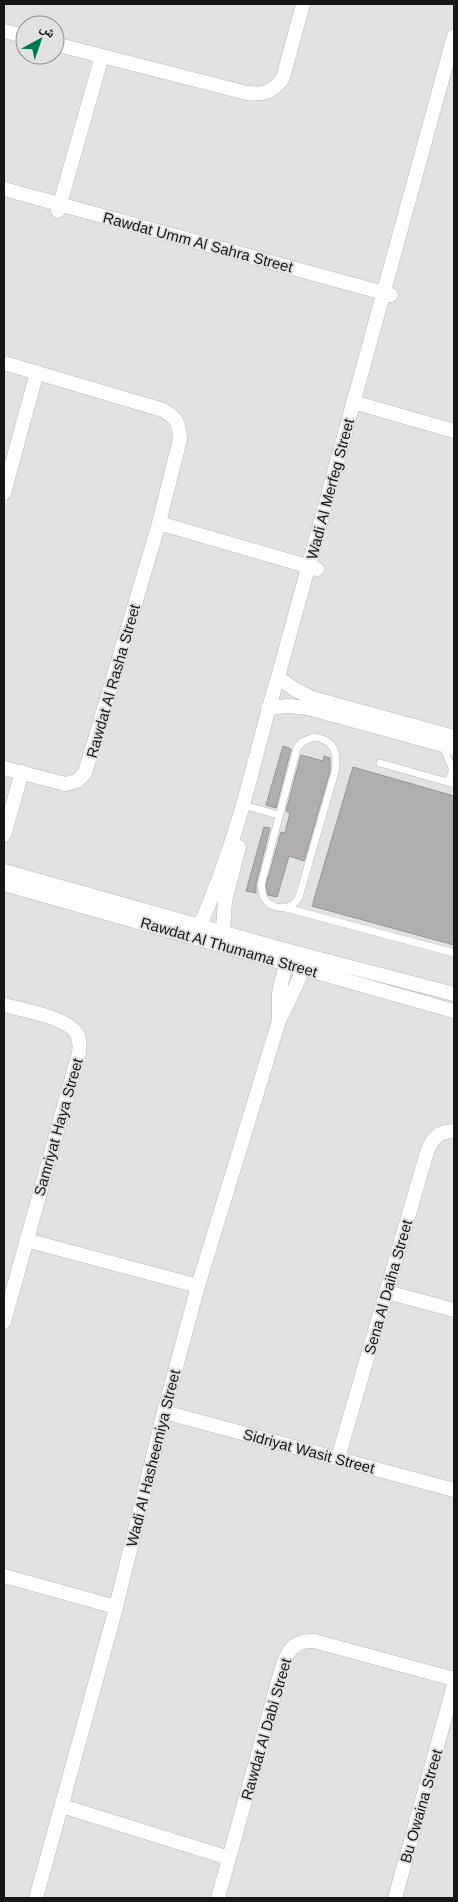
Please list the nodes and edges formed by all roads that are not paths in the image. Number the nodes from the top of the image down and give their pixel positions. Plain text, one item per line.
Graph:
1 (302, 4) edge
2 (454, 36) edge
3 (65, 47) edge
4 (102, 56) junction
5 (454, 68) edge
6 (4, 189) edge
7 (4, 197) edge
8 (59, 208) junction
9 (387, 298) junction
10 (4, 363) edge
11 (37, 372) junction
12 (358, 403) junction
13 (454, 431) edge
14 (4, 493) edge
15 (159, 523) junction
16 (313, 568) junction
17 (282, 680) junction
18 (273, 707) junction
19 (454, 737) edge
20 (437, 743) junction
21 (454, 748) edge
22 (380, 763) dead end
23 (453, 767) edge
24 (13, 770) edge
25 (451, 783) edge
26 (4, 801) edge
27 (247, 806) junction
28 (279, 816) junction
29 (4, 835) edge
30 (4, 871) edge
31 (4, 884) edge
32 (286, 908) junction
33 (198, 931) junction
34 (222, 938) junction
35 (454, 953) edge
36 (287, 957) junction
37 (306, 962) junction
38 (452, 993) edge
39 (4, 1005) edge
40 (454, 1010) edge
41 (279, 1021) junction
42 (454, 1131) edge
43 (26, 1240) junction
44 (198, 1286) junction
45 (387, 1292) junction
46 (454, 1310) edge
47 (4, 1322) edge
48 (164, 1412) junction
49 (338, 1458) junction
50 (454, 1490) edge
51 (4, 1576) edge
52 (4, 1584) edge
53 (115, 1611) junction
54 (454, 1679) edge
55 (454, 1685) edge
56 (62, 1806) junction
57 (229, 1858) junction
58 (36, 1898) edge
59 (218, 1898) edge
60 (395, 1898) edge

1 - 4 street
2 - 9 street, Wadi Al Merfeg Street
3 - 4 street
4 - 8 street
5 - 9 street, Wadi Al Merfeg Street
6 - 8 street, Rawdat Umm Al Sahra Street
7 - 8 street, Rawdat Umm Al Sahra Street
8 - 9 street, Rawdat Umm Al Sahra Street
9 - 12 street, Wadi Al Merfeg Street
10 - 11 street, Rawdat Al Rasha Street
11 - 14 street
11 - 15 street, Rawdat Al Rasha Street
12 - 13 street
12 - 16 street, Wadi Al Merfeg Street
15 - 16 street
15 - 24 street, Rawdat Al Rasha Street
16 - 17 street, Wadi Al Merfeg Street
17 - 18 street, Wadi Al Merfeg Street
17 - 19 street
18 - 20 street
18 - 27 street, Wadi Al Merfeg Street
20 - 21 street
20 - 23 lane
22 - 25 lane
23 - 25 lane
24 - 26 street
24 - 29 street
27 - 28 lane
27 - 33 street, Wadi Al Merfeg Street
27 - 34 street, Wadi Al Merfeg Street
28 - 32 lane
28 - 32 lane
30 - 33 street, Rawdat Al Thumama Street
31 - 33 street, Rawdat Al Thumama Street
32 - 35 lane
33 - 34 street, Rawdat Al Thumama Street
34 - 36 street, Rawdat Al Thumama Street
36 - 37 street, Rawdat Al Thumama Street
36 - 41 street, Wadi Al Hasheemiya Street
37 - 38 street, Rawdat Al Thumama Street
37 - 40 street, Rawdat Al Thumama Street
37 - 41 street, Wadi Al Hasheemiya Street
39 - 43 street, Samriyat Haya Street
41 - 44 street, Wadi Al Hasheemiya Street
42 - 45 street, Sena Al Daiha Street
43 - 44 street
43 - 47 street, Samriyat Haya Street
44 - 48 street, Wadi Al Hasheemiya Street
45 - 46 street
45 - 49 street, Sena Al Daiha Street
48 - 49 street, Sidriyat Wasit Street
48 - 53 street, Wadi Al Hasheemiya Street
49 - 50 street, Sidriyat Wasit Street
51 - 53 street
52 - 53 street
53 - 56 street, Wadi Al Hasheemiya Street
54 - 57 street, Rawdat Al Dabi Street
55 - 60 street, Bu Owaina Street
56 - 57 street
56 - 58 street, Wadi Al Hasheemiya Street
57 - 59 street, Rawdat Al Dabi Street

